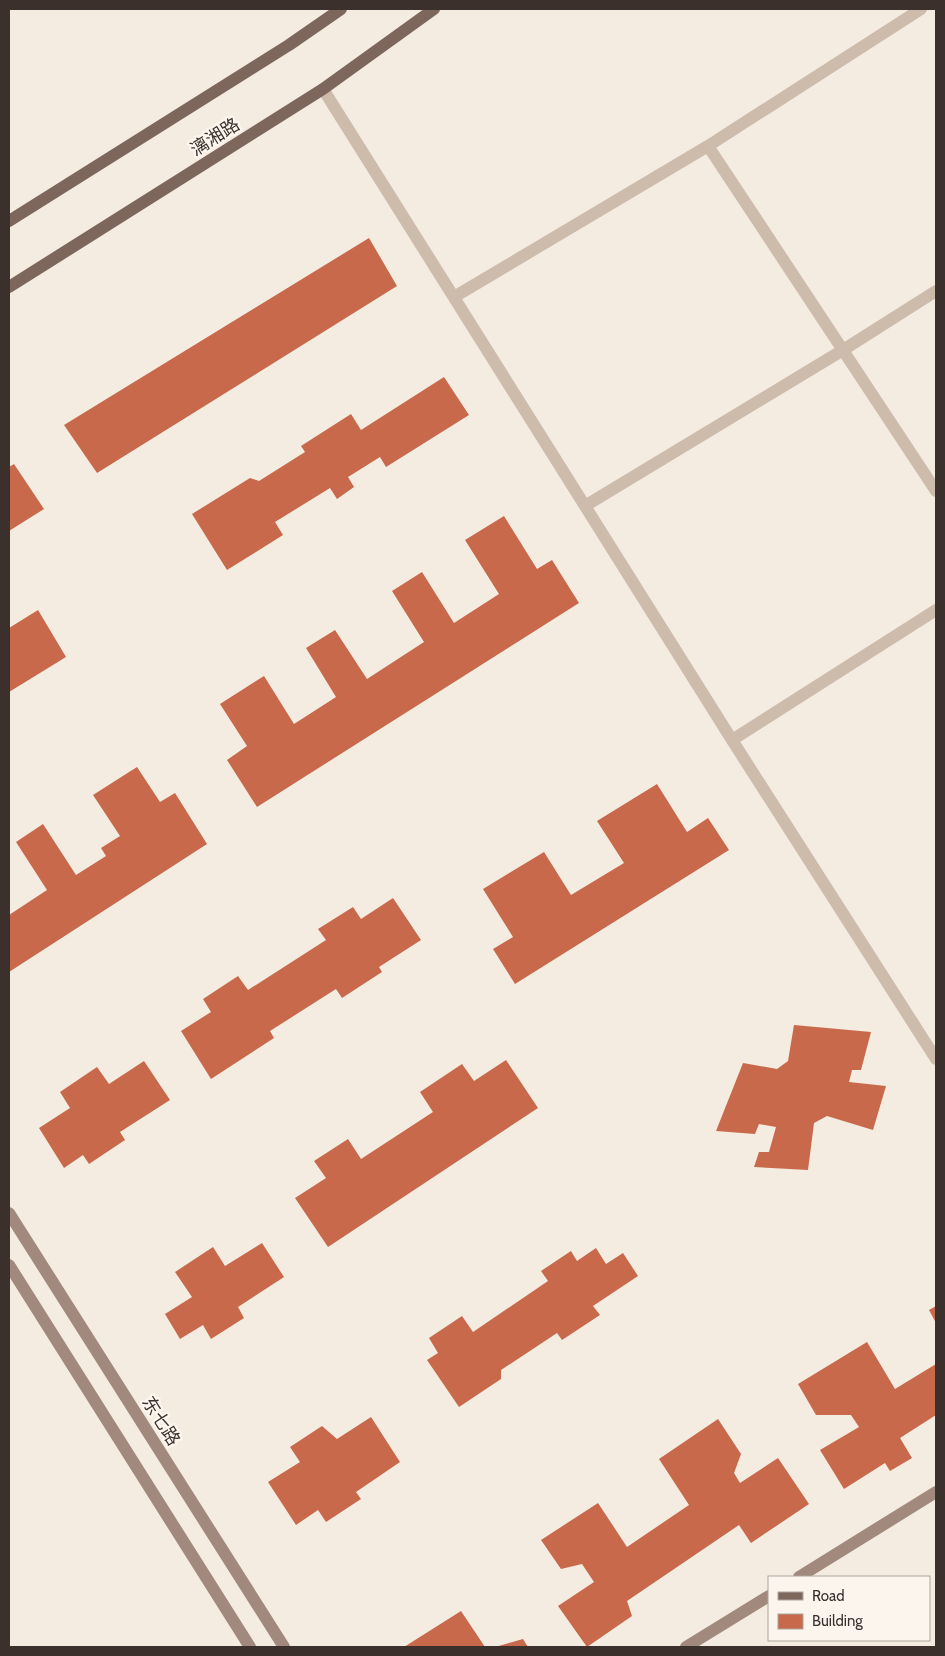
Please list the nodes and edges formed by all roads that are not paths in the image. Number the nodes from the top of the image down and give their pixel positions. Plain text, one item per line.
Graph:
1 (341, 9) edge
2 (434, 9) edge
3 (921, 9) edge
4 (324, 89) junction
5 (708, 146) junction
6 (9, 221) edge
7 (9, 287) edge
8 (936, 291) edge
9 (454, 297) junction
10 (843, 350) junction
11 (936, 491) edge
12 (585, 506) junction
13 (936, 610) edge
14 (732, 740) junction
15 (936, 1059) edge
16 (9, 1213) edge
17 (9, 1265) edge
18 (936, 1492) edge
19 (801, 1576) edge
20 (768, 1597) edge
21 (250, 1647) edge
22 (284, 1647) edge
23 (686, 1647) edge

1 - 6 main road
2 - 4 main road, 漓湘路
3 - 5 street
4 - 7 main road, 漓湘路
4 - 9 street
5 - 9 street
5 - 10 street
8 - 10 street
9 - 12 street
10 - 11 street
10 - 12 street
12 - 14 street
13 - 14 street
14 - 15 street
16 - 22 main road, 东七路
17 - 21 main road
18 - 19 main road
20 - 23 main road

